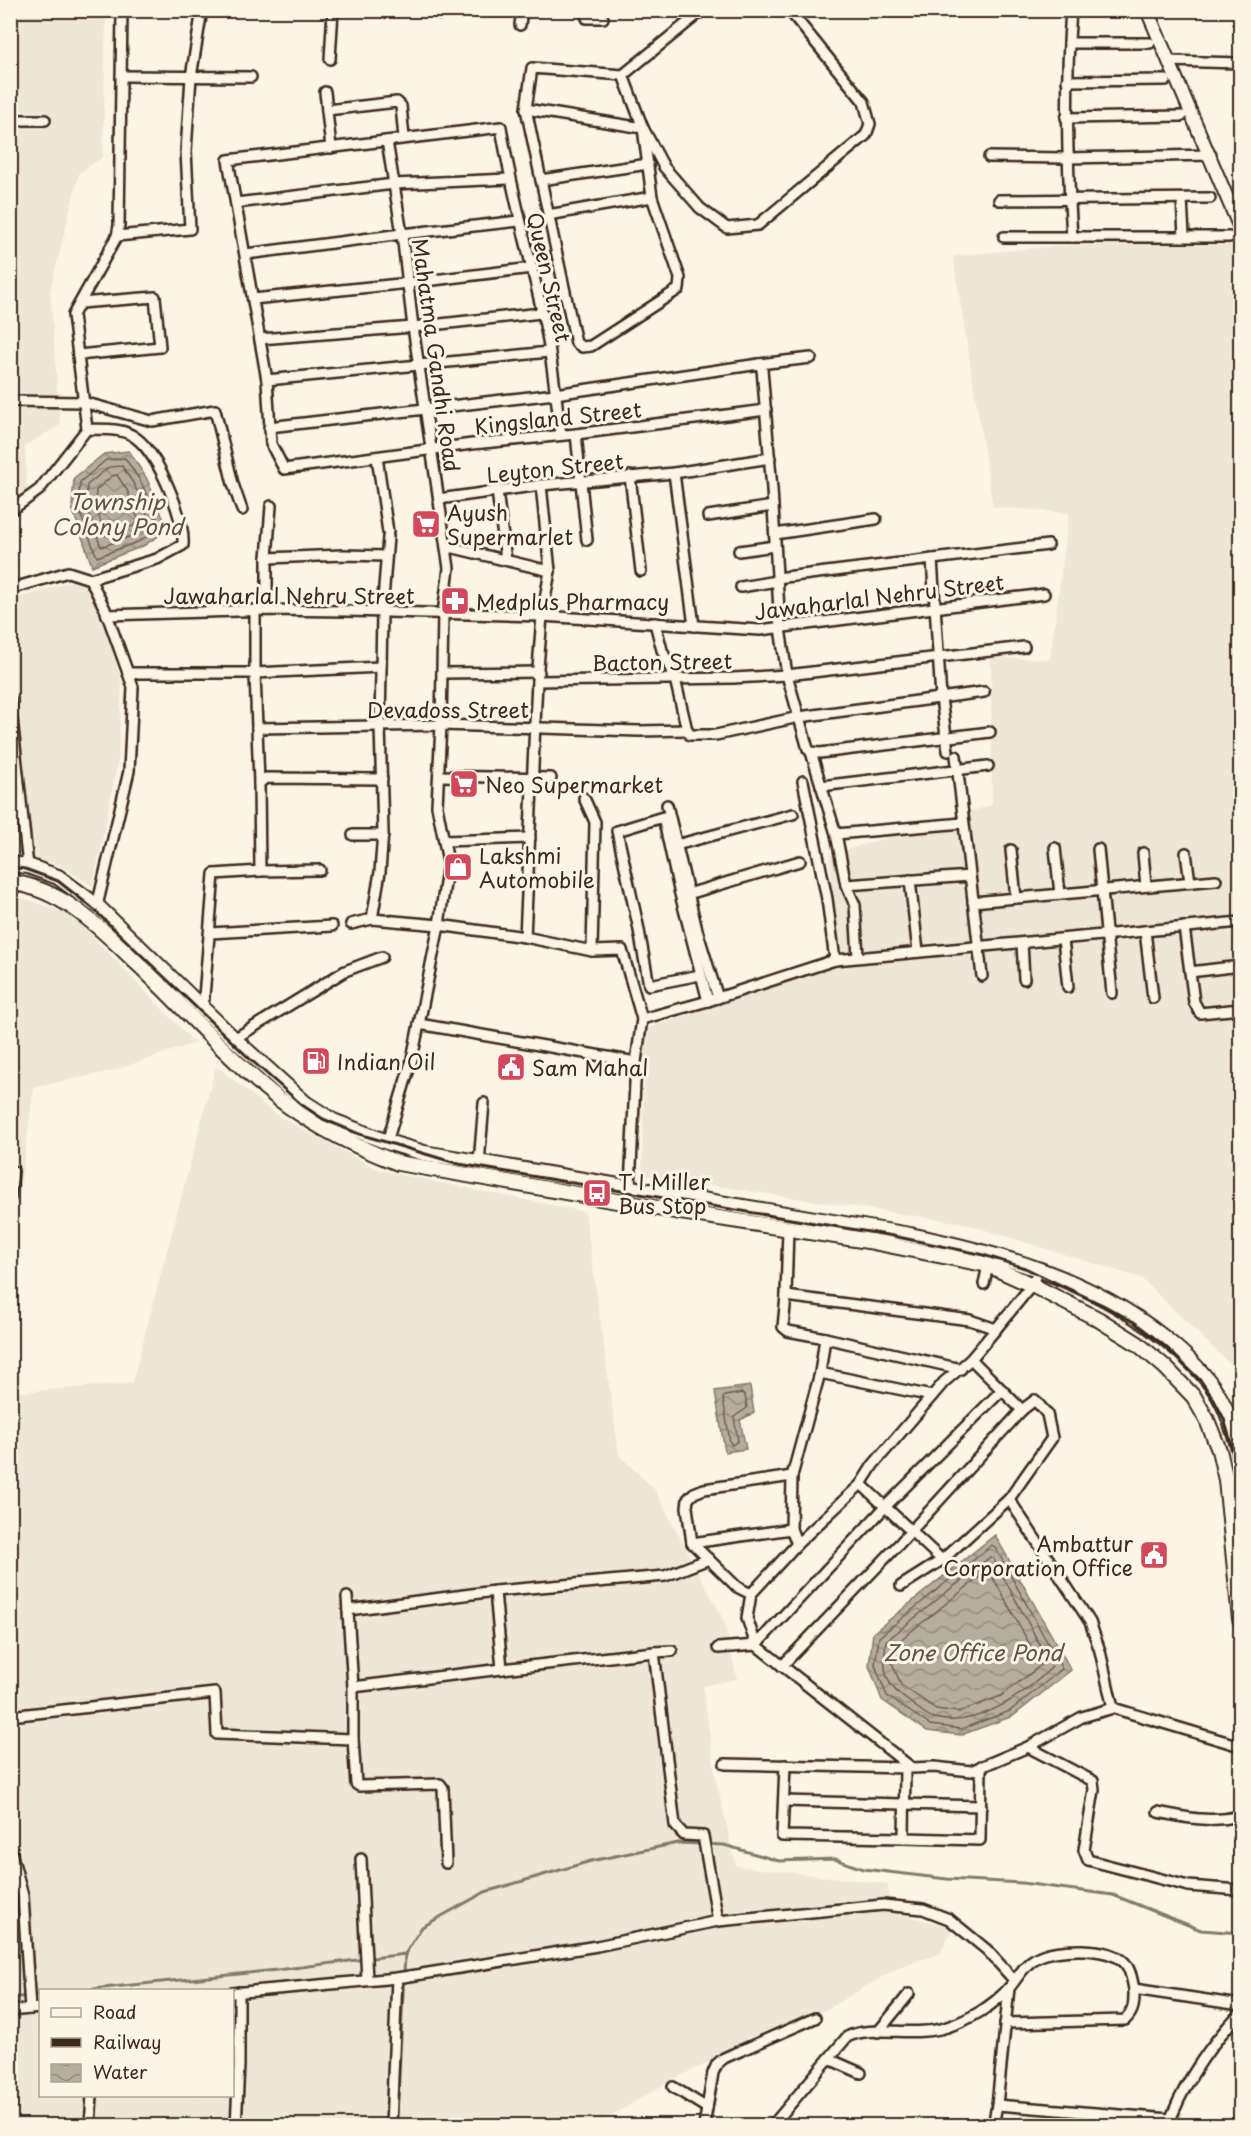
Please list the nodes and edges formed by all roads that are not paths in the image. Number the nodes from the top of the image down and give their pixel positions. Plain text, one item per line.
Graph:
1 (122, 10) edge
2 (202, 10) edge
3 (333, 10) edge
4 (522, 10) edge
5 (585, 10) edge
6 (703, 10) edge
7 (789, 10) edge
8 (1071, 10) edge
9 (1147, 10) edge
10 (603, 18) dead end
11 (520, 24) dead end
12 (1068, 43) junction
13 (1150, 43) dead end
14 (330, 59) dead end
15 (1168, 61) junction
16 (1240, 63) edge
17 (623, 75) junction
18 (121, 76) junction
19 (191, 76) junction
20 (251, 77) dead end
21 (1166, 80) dead end
22 (1067, 81) junction
23 (325, 92) dead end
24 (526, 109) junction
25 (327, 110) junction
26 (1182, 116) dead end
27 (1066, 118) junction
28 (10, 120) edge
29 (45, 120) dead end
30 (643, 128) junction
31 (405, 138) junction
32 (387, 141) junction
33 (331, 148) junction
34 (1210, 155) junction
35 (989, 156) dead end
36 (1067, 158) junction
37 (648, 164) junction
38 (509, 179) junction
39 (542, 180) junction
40 (394, 184) junction
41 (652, 197) junction
42 (1210, 198) dead end
43 (1182, 199) junction
44 (999, 200) dead end
45 (1070, 200) junction
46 (236, 203) junction
47 (548, 215) junction
48 (519, 221) junction
49 (1240, 228) edge
50 (402, 234) junction
51 (117, 236) junction
52 (1184, 236) junction
53 (1004, 237) dead end
54 (1072, 237) junction
55 (1229, 237) dead end
56 (246, 254) junction
57 (532, 268) junction
58 (409, 283) junction
59 (253, 299) junction
60 (80, 303) junction
61 (541, 313) junction
62 (413, 327) junction
63 (260, 339) junction
64 (549, 352) junction
65 (78, 355) junction
66 (811, 358) dead end
67 (759, 364) junction
68 (420, 365) junction
69 (267, 380) junction
70 (555, 394) junction
71 (10, 401) edge
72 (83, 402) junction
73 (427, 409) junction
74 (766, 410) junction
75 (269, 427) junction
76 (87, 429) junction
77 (576, 434) junction
78 (561, 435) junction
79 (432, 449) junction
80 (377, 457) junction
81 (770, 458) junction
82 (674, 473) junction
83 (630, 476) junction
84 (581, 480) junction
85 (541, 485) junction
86 (497, 491) junction
87 (439, 499) junction
88 (271, 506) dead end
89 (773, 506) junction
90 (242, 510) dead end
91 (10, 511) edge
92 (708, 516) dead end
93 (876, 519) dead end
94 (775, 534) junction
95 (587, 540) dead end
96 (1047, 545) dead end
97 (446, 546) junction
98 (775, 546) junction
99 (739, 551) dead end
100 (386, 556) junction
101 (267, 558) junction
102 (932, 559) junction
103 (506, 560) junction
104 (550, 571) junction
105 (641, 571) dead end
106 (90, 579) junction
107 (777, 580) junction
108 (741, 587) dead end
109 (10, 589) edge
110 (1044, 594) dead end
111 (935, 608) junction
112 (255, 610) junction
113 (267, 610) junction
114 (382, 612) junction
115 (443, 613) junction
116 (107, 615) junction
117 (542, 616) junction
118 (655, 623) junction
119 (694, 626) junction
120 (780, 628) junction
121 (1024, 647) dead end
122 (939, 658) junction
123 (381, 667) junction
124 (128, 673) junction
125 (255, 673) junction
126 (442, 673) junction
127 (787, 675) junction
128 (538, 677) junction
129 (675, 679) junction
130 (984, 693) dead end
131 (941, 698) junction
132 (10, 700) edge
133 (799, 717) junction
134 (441, 725) junction
135 (380, 726) junction
136 (535, 727) junction
137 (256, 728) junction
138 (687, 730) junction
139 (990, 732) dead end
140 (945, 738) junction
141 (811, 752) junction
142 (988, 766) dead end
143 (957, 770) junction
144 (439, 776) junction
145 (533, 777) junction
146 (551, 778) dead end
147 (381, 779) junction
148 (803, 781) dead end
149 (260, 783) junction
150 (821, 786) junction
151 (584, 798) dead end
152 (667, 805) dead end
153 (793, 814) dead end
154 (963, 823) junction
155 (836, 834) junction
156 (353, 835) dead end
157 (382, 835) junction
158 (530, 837) junction
159 (444, 840) junction
160 (676, 845) junction
161 (1055, 848) dead end
162 (1098, 849) dead end
163 (1011, 850) dead end
164 (1143, 853) dead end
165 (1186, 853) dead end
166 (800, 861) dead end
167 (10, 864) edge
168 (28, 866) junction
169 (320, 870) dead end
170 (260, 871) junction
171 (970, 876) junction
172 (910, 880) junction
173 (1216, 880) dead end
174 (10, 882) edge
175 (1190, 882) junction
176 (846, 885) junction
177 (1146, 886) junction
178 (1101, 890) junction
179 (688, 894) junction
180 (1060, 894) junction
181 (1016, 898) junction
182 (973, 902) junction
183 (97, 906) junction
184 (372, 919) junction
185 (1240, 922) edge
186 (351, 924) dead end
187 (439, 925) junction
188 (332, 927) dead end
189 (1184, 927) junction
190 (1145, 931) junction
191 (210, 933) junction
192 (1105, 935) junction
193 (525, 938) junction
194 (1063, 939) junction
195 (1022, 943) junction
196 (978, 947) junction
197 (592, 951) junction
198 (918, 952) junction
199 (382, 957) dead end
200 (858, 957) junction
201 (835, 960) junction
202 (1240, 966) edge
203 (1190, 972) junction
204 (700, 975) junction
205 (982, 976) dead end
206 (1024, 979) dead end
207 (1068, 987) dead end
208 (1112, 993) dead end
209 (718, 998) junction
210 (1153, 998) dead end
211 (708, 1001) junction
212 (203, 1009) junction
213 (1240, 1009) edge
214 (642, 1019) junction
215 (418, 1024) junction
216 (234, 1039) junction
217 (636, 1062) junction
218 (484, 1103) dead end
219 (387, 1142) junction
220 (479, 1163) junction
221 (10, 1171) edge
222 (630, 1187) junction
223 (10, 1198) edge
224 (788, 1229) junction
225 (988, 1265) junction
226 (1040, 1268) junction
227 (984, 1284) dead end
228 (1032, 1285) junction
229 (786, 1296) junction
230 (996, 1329) junction
231 (825, 1338) junction
232 (971, 1359) junction
233 (961, 1369) junction
234 (820, 1373) junction
235 (1002, 1390) junction
236 (932, 1396) junction
237 (1022, 1410) junction
238 (1240, 1452) edge
239 (792, 1476) junction
240 (861, 1484) junction
241 (1009, 1499) junction
242 (886, 1506) junction
243 (791, 1529) junction
244 (911, 1531) junction
245 (692, 1543) junction
246 (796, 1545) junction
247 (709, 1559) junction
248 (942, 1560) junction
249 (901, 1586) dead end
250 (495, 1591) junction
251 (751, 1594) junction
252 (347, 1597) dead end
253 (348, 1610) junction
254 (1240, 1619) edge
255 (756, 1645) junction
256 (718, 1648) dead end
257 (672, 1651) dead end
258 (654, 1652) junction
259 (782, 1666) junction
260 (502, 1669) junction
261 (353, 1687) junction
262 (1113, 1708) junction
263 (10, 1716) edge
264 (353, 1739) junction
265 (1240, 1746) edge
266 (1028, 1747) junction
267 (725, 1764) dead end
268 (785, 1765) junction
269 (981, 1767) junction
270 (908, 1768) junction
271 (783, 1801) junction
272 (904, 1804) junction
273 (981, 1806) junction
274 (1158, 1812) dead end
275 (1240, 1816) edge
276 (904, 1838) junction
277 (10, 1848) edge
278 (361, 1859) dead end
279 (446, 1863) dead end
280 (1240, 1890) edge
281 (718, 1921) junction
282 (397, 1978) junction
283 (367, 1980) junction
284 (1011, 1984) junction
285 (1134, 1989) junction
286 (236, 1993) edge
287 (909, 1994) dead end
288 (30, 2000) junction
289 (1240, 2005) edge
290 (39, 2007) edge
291 (10, 2011) edge
292 (1240, 2013) edge
293 (815, 2018) dead end
294 (1005, 2023) junction
295 (878, 2032) junction
296 (829, 2059) junction
297 (861, 2073) dead end
298 (673, 2087) dead end
299 (92, 2097) edge
300 (997, 2105) junction
301 (707, 2108) junction
302 (1169, 2122) edge
303 (90, 2126) edge
304 (236, 2126) edge
305 (391, 2126) edge
306 (704, 2126) edge
307 (772, 2126) edge
308 (993, 2126) edge

1 - 18 street
2 - 19 street
3 - 14 street
4 - 11 street
5 - 10 street
6 - 17 street
7 - 30 street
8 - 12 street
9 - 15 main road
12 - 13 street
12 - 22 street
15 - 16 street
15 - 34 main road
17 - 24 street
17 - 30 street
18 - 19 street
18 - 51 street
19 - 20 street
19 - 51 street
21 - 22 street
22 - 27 street
23 - 25 street
24 - 30 street
24 - 39 street
25 - 31 street
25 - 33 street
26 - 27 street
27 - 36 street
28 - 29 street
30 - 37 street
31 - 32 street
31 - 38 street, Queen Street
32 - 33 street
32 - 40 street, Mahatma Gandhi Road
33 - 46 street
34 - 36 street
34 - 49 main road
35 - 36 street
36 - 45 street
37 - 39 street
37 - 41 street
38 - 40 street
38 - 48 street, Queen Street
39 - 47 street
40 - 46 street
40 - 50 street, Mahatma Gandhi Road
41 - 47 street
41 - 47 street
42 - 43 street
43 - 45 street
43 - 52 street
44 - 45 street
45 - 54 street
46 - 56 street
48 - 50 street
48 - 57 street, Queen Street
50 - 56 street
50 - 58 street, Mahatma Gandhi Road
51 - 60 street
52 - 54 street
52 - 55 street
53 - 54 street
56 - 59 street
57 - 58 street
57 - 61 street, Queen Street
58 - 59 street
58 - 62 street, Mahatma Gandhi Road
59 - 63 street
60 - 65 street
60 - 65 street
61 - 62 street
61 - 64 street, Queen Street
62 - 63 street
62 - 68 street, Mahatma Gandhi Road
63 - 69 street
64 - 68 street
64 - 70 street, Queen Street
65 - 72 street
66 - 67 street
67 - 70 street
67 - 74 street
68 - 69 street
68 - 73 street, Mahatma Gandhi Road
69 - 75 street
70 - 73 street
70 - 78 street, Queen Street
71 - 72 street
72 - 76 street
72 - 90 street
73 - 75 street
73 - 79 street, Mahatma Gandhi Road
74 - 77 street, Kingsland Street
74 - 81 street
75 - 80 street, Kingsland Street
76 - 91 street
76 - 106 street
77 - 78 street, Kingsland Street
77 - 84 street
78 - 79 street, Kingsland Street
79 - 80 street, Kingsland Street
79 - 87 street, Mahatma Gandhi Road
80 - 100 street
81 - 82 street, Leyton Street
81 - 89 street
82 - 83 street, Leyton Street
82 - 119 street
83 - 84 street, Leyton Street
83 - 105 street
84 - 85 street, Leyton Street
84 - 95 street
85 - 86 street, Leyton Street
85 - 104 street
86 - 87 street, Leyton Street
86 - 103 street
87 - 97 street, Mahatma Gandhi Road
88 - 101 street
89 - 92 street
89 - 94 street
93 - 94 street
94 - 98 street
96 - 102 street
97 - 103 street
97 - 115 street, Mahatma Gandhi Road
98 - 99 street
98 - 107 street
100 - 101 street
100 - 114 street
101 - 113 street
102 - 107 street
102 - 111 street
103 - 104 street
104 - 117 street
106 - 109 street
106 - 116 street
107 - 108 street
107 - 120 street
110 - 111 street, Jawaharlal Nehru Street
111 - 120 street, Jawaharlal Nehru Street
111 - 122 street
112 - 113 street, Jawaharlal Nehru Street
112 - 116 street, Jawaharlal Nehru Street
112 - 125 street
113 - 114 street, Jawaharlal Nehru Street
114 - 115 street, Jawaharlal Nehru Street
114 - 123 street
115 - 117 street, Jawaharlal Nehru Street
115 - 126 street, Mahatma Gandhi Road
116 - 124 street
117 - 118 street, Jawaharlal Nehru Street
117 - 128 street
118 - 119 street, Jawaharlal Nehru Street
118 - 129 street
119 - 120 street, Jawaharlal Nehru Street
120 - 127 street
121 - 122 street, Bacton Street
122 - 127 street, Bacton Street
122 - 131 street
123 - 125 street
123 - 135 street
124 - 125 street
124 - 183 street
125 - 137 street
126 - 128 street, Bacton Street
126 - 134 street, Mahatma Gandhi Road
127 - 129 street, Bacton Street
127 - 133 street
128 - 129 street, Bacton Street
128 - 136 street
129 - 138 street
130 - 131 street, Devadoss Street
131 - 133 street, Devadoss Street
131 - 140 street
132 - 168 street
133 - 138 street, Devadoss Street
133 - 141 street
134 - 135 street, Devadoss Street
134 - 136 street, Devadoss Street
134 - 144 street, Mahatma Gandhi Road
135 - 137 street, Devadoss Street
135 - 147 street
136 - 138 street, Devadoss Street
136 - 145 street
137 - 149 street
139 - 140 street
140 - 141 street
140 - 143 street
141 - 150 street
142 - 143 street
143 - 150 street
143 - 154 street
144 - 145 street
144 - 159 street, Mahatma Gandhi Road
145 - 146 street
145 - 158 street
147 - 149 street
147 - 157 street
148 - 201 street
149 - 170 street
150 - 155 street
151 - 197 street
152 - 160 street
153 - 160 street
154 - 155 street
154 - 171 street
155 - 176 street
156 - 157 street
157 - 184 street
158 - 159 street
158 - 193 street
159 - 187 street, Mahatma Gandhi Road
160 - 179 street
161 - 180 street
162 - 178 street
163 - 181 street
164 - 177 street
165 - 175 street
166 - 179 street
167 - 168 highway
168 - 183 highway
169 - 170 street
170 - 191 street
171 - 172 street
171 - 182 street
172 - 176 street
172 - 198 street
173 - 175 street
174 - 224 highway
175 - 177 street
176 - 200 street
177 - 178 street
178 - 180 street
178 - 192 street
179 - 209 street
180 - 181 street
181 - 182 street
182 - 196 street
183 - 212 highway
184 - 186 street
184 - 187 street
185 - 189 street
187 - 193 street
187 - 215 street, Mahatma Gandhi Road
188 - 191 street
189 - 190 street
189 - 203 street
190 - 192 street
190 - 210 street
191 - 212 street
192 - 194 street
192 - 208 street
193 - 197 street
194 - 195 street
194 - 207 street
195 - 196 street
195 - 206 street
196 - 198 street
196 - 205 street
197 - 214 street
198 - 200 street
199 - 216 street
200 - 201 street
201 - 209 street
202 - 203 street
203 - 213 street
204 - 204 street
204 - 211 street
209 - 211 street
211 - 214 street
212 - 216 highway
214 - 217 street
215 - 217 street
215 - 219 street, Mahatma Gandhi Road
216 - 219 highway
217 - 222 street
218 - 220 street
219 - 220 highway
220 - 222 highway
221 - 223 street
222 - 226 highway
224 - 225 highway
224 - 229 street
225 - 227 street
225 - 228 highway
226 - 228 street
226 - 238 highway
228 - 230 street
228 - 254 highway
229 - 230 street
229 - 231 street
230 - 232 street
231 - 233 street
231 - 234 street
232 - 233 street
232 - 235 street
233 - 236 street
234 - 236 street
234 - 239 street
235 - 237 street
235 - 242 street
236 - 240 street
237 - 241 street
237 - 244 street
239 - 243 street
239 - 245 street
240 - 242 street
240 - 246 street
241 - 248 street
241 - 262 street
242 - 244 street
242 - 255 street
243 - 245 street
243 - 246 street
244 - 248 street
244 - 259 street
245 - 247 street
246 - 251 street
247 - 250 street
247 - 251 street
248 - 249 street
250 - 253 street
250 - 260 street
251 - 255 street
252 - 253 street
253 - 261 street
255 - 256 street
255 - 259 street
257 - 258 street
258 - 260 street
258 - 281 street
259 - 270 street
260 - 261 street
261 - 264 street
262 - 265 street
262 - 266 street
263 - 264 street
264 - 279 street
266 - 269 street
266 - 280 street
267 - 268 street
268 - 270 street
268 - 271 street
269 - 270 street
269 - 273 street
270 - 272 street
271 - 272 street
271 - 276 street
272 - 273 street
272 - 276 street
273 - 276 street
274 - 275 street
277 - 288 street
278 - 283 street
281 - 282 street
281 - 284 street
282 - 283 street
282 - 305 street
283 - 286 street
284 - 285 street
284 - 294 street
284 - 295 street
285 - 289 street
285 - 294 street
286 - 304 street
287 - 295 street
288 - 290 street
288 - 291 street
292 - 302 street
293 - 301 street
294 - 300 street
295 - 296 street
296 - 297 street
296 - 307 street
298 - 301 street
299 - 303 street
300 - 302 street
300 - 308 street
301 - 306 street

